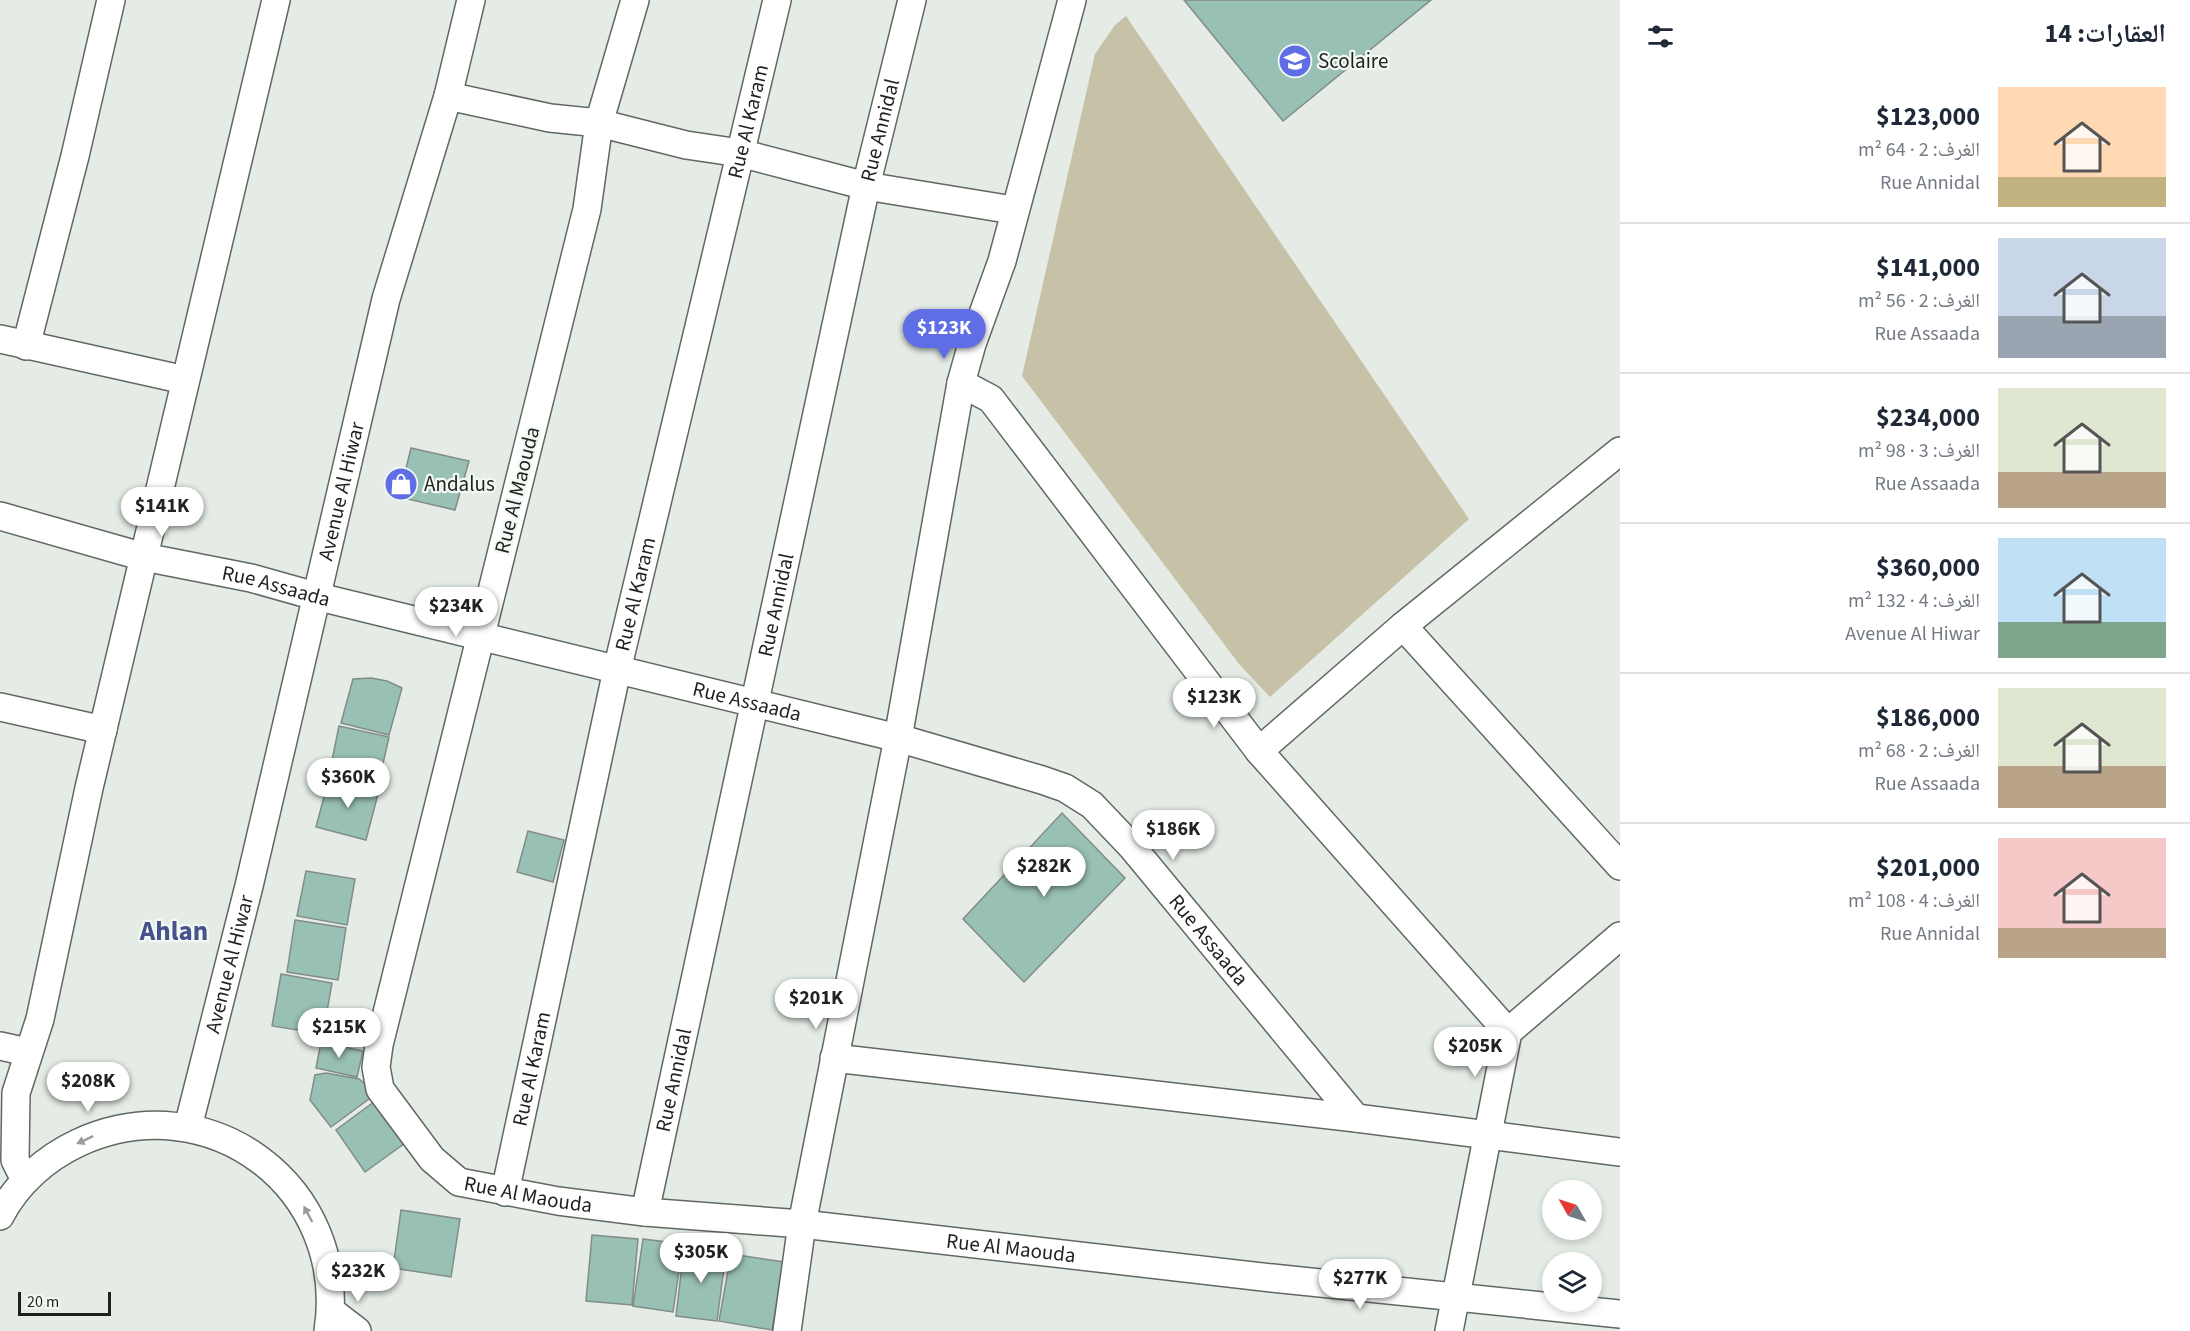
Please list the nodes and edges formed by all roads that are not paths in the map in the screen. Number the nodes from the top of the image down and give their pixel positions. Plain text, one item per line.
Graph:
1 (111, 0) edge
2 (276, 0) edge
3 (471, 0) edge
4 (635, 0) edge
5 (777, 0) edge
6 (912, 0) edge
7 (1072, 0) edge
8 (448, 96) junction
9 (599, 123) junction
10 (740, 153) junction
11 (866, 186) junction
12 (1013, 210) junction
13 (0, 339) edge
14 (26, 345) junction
15 (185, 380) junction
16 (962, 383) junction
17 (1620, 451) edge
18 (0, 516) edge
19 (144, 557) junction
20 (315, 596) junction
21 (1403, 626) junction
22 (480, 636) junction
23 (617, 670) junction
24 (756, 704) junction
25 (0, 707) edge
26 (103, 730) junction
27 (898, 738) junction
28 (1259, 751) junction
29 (1620, 866) edge
30 (1620, 936) edge
31 (1508, 1032) junction
32 (0, 1046) edge
33 (27, 1052) junction
34 (834, 1058) junction
35 (1356, 1118) junction
36 (188, 1127) junction
37 (1486, 1134) junction
38 (1620, 1152) edge
39 (25, 1180) junction
40 (505, 1192) junction
41 (1, 1212) edge
42 (645, 1212) junction
43 (802, 1224) junction
44 (1454, 1298) junction
45 (1620, 1314) edge
46 (330, 1321) edge
47 (357, 1331) edge
48 (787, 1331) edge
49 (1449, 1331) edge

1 - 14 street
2 - 15 street
3 - 8 street, Avenue Al Hiwar
4 - 9 street, Rue Al Maouda
5 - 10 street, Rue Al Karam
6 - 11 street, Rue Annidal
7 - 12 street
8 - 9 street
8 - 20 street, Avenue Al Hiwar
9 - 10 street
9 - 22 street, Rue Al Maouda
10 - 11 street
10 - 23 street, Rue Al Karam
11 - 12 street
11 - 24 street, Rue Annidal
12 - 16 street
13 - 14 street
14 - 15 street
15 - 19 street
16 - 27 street
16 - 28 street
17 - 21 street
18 - 19 street, Rue Assaada
19 - 20 street, Rue Assaada
19 - 26 street
20 - 22 street, Rue Assaada
20 - 36 street, Avenue Al Hiwar
21 - 28 street
21 - 29 street
22 - 23 street, Rue Assaada
22 - 40 street, Rue Al Maouda
23 - 24 street, Rue Assaada
23 - 40 street, Rue Al Karam
24 - 27 street, Rue Assaada
24 - 42 street, Rue Annidal
25 - 26 street
26 - 33 street
27 - 34 street
27 - 35 street, Rue Assaada
28 - 31 street
30 - 31 street
31 - 37 street
32 - 33 street
33 - 39 street
34 - 35 street
34 - 43 street
35 - 37 street
36 -> 39 street
46 -> 36 street
37 - 38 street
37 - 44 street
39 - 41 street
40 - 42 street, Rue Al Maouda
42 - 43 street, Rue Al Maouda
43 - 44 street, Rue Al Maouda
43 - 48 street
44 - 45 street, Rue Al Maouda
44 - 49 street
46 - 47 street

